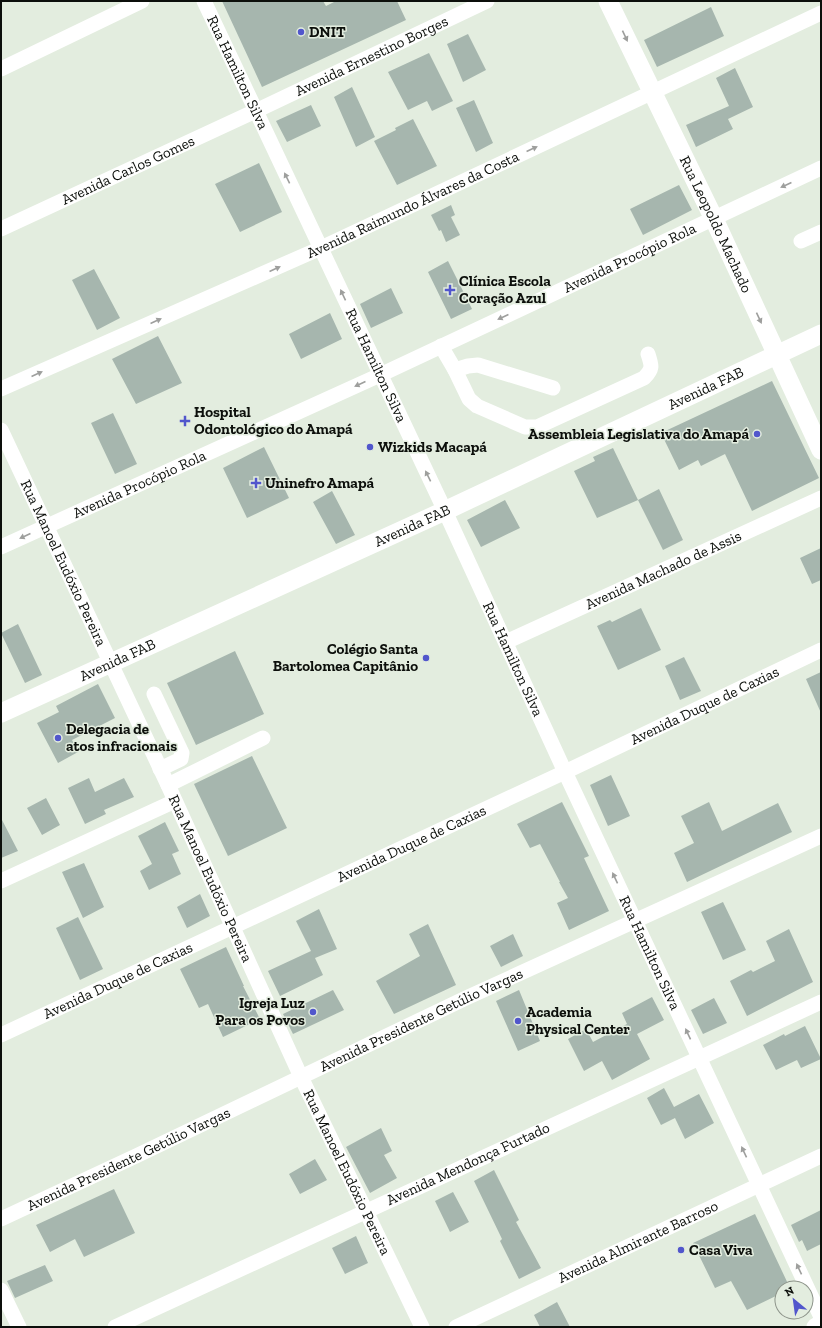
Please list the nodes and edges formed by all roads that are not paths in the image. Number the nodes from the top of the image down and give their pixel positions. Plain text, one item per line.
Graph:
1 (142, 1) edge
2 (204, 1) edge
3 (487, 1) edge
4 (608, 1) edge
5 (821, 13) edge
6 (1, 69) edge
7 (651, 92) junction
8 (255, 111) junction
9 (821, 168) edge
10 (714, 219) junction
11 (1, 229) edge
12 (821, 232) edge
13 (801, 241) dead end
14 (321, 248) junction
15 (821, 334) edge
16 (441, 346) junction
17 (648, 354) dead end
18 (777, 355) junction
19 (455, 370) junction
20 (380, 375) junction
21 (553, 388) dead end
22 (1, 389) edge
23 (1, 430) edge
24 (821, 450) edge
25 (821, 498) edge
26 (445, 511) junction
27 (46, 526) junction
28 (1, 547) edge
29 (506, 642) junction
30 (821, 650) edge
31 (110, 662) junction
32 (154, 694) dead end
33 (1, 713) edge
34 (263, 738) dead end
35 (160, 768) junction
36 (565, 772) junction
37 (168, 785) junction
38 (175, 801) junction
39 (821, 836) edge
40 (1, 881) edge
41 (635, 921) junction
42 (232, 926) junction
43 (821, 1002) edge
44 (1, 1035) edge
45 (699, 1057) junction
46 (302, 1076) junction
47 (821, 1156) edge
48 (760, 1186) junction
49 (366, 1211) junction
50 (1, 1219) edge
51 (1, 1290) edge
52 (821, 1318) edge
53 (821, 1325) edge
54 (19, 1327) edge
55 (115, 1327) edge
56 (422, 1327) edge
57 (456, 1327) edge
58 (816, 1327) edge

1 - 6 street
2 - 8 street, Rua Hamilton Silva
3 - 8 street, Avenida Ernestino Borges
4 -> 7 main road, Rua Leopoldo Machado
5 - 7 street, Avenida Raimundo Álvares da Costa
7 - 10 main road, Rua Leopoldo Machado
14 -> 7 street, Avenida Raimundo Álvares da Costa
8 - 11 street, Avenida Carlos Gomes
14 -> 8 street, Rua Hamilton Silva
9 -> 10 street, Avenida Procópio Rola
10 -> 16 street, Avenida Procópio Rola
10 -> 18 main road, Rua Leopoldo Machado
12 - 13 street
20 -> 14 street, Rua Hamilton Silva
22 -> 14 street, Avenida Raimundo Álvares da Costa
15 - 18 main road, Avenida FAB
16 - 19 street
16 - 20 street, Avenida Procópio Rola
17 - 19 street
18 - 24 main road, Rua Leopoldo Machado
18 - 26 main road, Avenida FAB
19 - 21 street
26 -> 20 street, Rua Hamilton Silva
20 -> 27 street, Avenida Procópio Rola
23 - 27 street, Rua Manoel Eudóxio Pereira
25 - 29 street, Avenida Machado de Assis
26 - 29 street, Rua Hamilton Silva
26 - 31 main road, Avenida FAB
27 -> 28 street, Avenida Procópio Rola
27 - 31 street, Rua Manoel Eudóxio Pereira
29 - 36 street, Rua Hamilton Silva
30 - 36 street, Avenida Duque de Caxias
31 - 33 main road, Avenida FAB
31 - 35 street, Rua Manoel Eudóxio Pereira
32 - 35 street
34 - 37 street
35 - 37 street, Rua Manoel Eudóxio Pereira
41 -> 36 street, Rua Hamilton Silva
36 - 42 street, Avenida Duque de Caxias
37 - 38 street, Rua Manoel Eudóxio Pereira
38 - 40 street
38 - 42 street, Rua Manoel Eudóxio Pereira
39 - 41 street, Avenida Presidente Getúlio Vargas
45 -> 41 street, Rua Hamilton Silva
41 - 46 street, Avenida Presidente Getúlio Vargas
42 - 44 street, Avenida Duque de Caxias
42 - 46 street, Rua Manoel Eudóxio Pereira
43 - 45 street, Avenida Mendonça Furtado
48 -> 45 street, Rua Hamilton Silva
45 - 49 street, Avenida Mendonça Furtado
46 - 49 street, Rua Manoel Eudóxio Pereira
46 - 50 street, Avenida Presidente Getúlio Vargas
47 - 48 street, Avenida Almirante Barroso
52 -> 48 street, Rua Hamilton Silva
48 - 57 street, Avenida Almirante Barroso
49 - 55 street, Avenida Mendonça Furtado
49 - 56 street, Rua Manoel Eudóxio Pereira
51 - 54 street
53 - 58 main road

